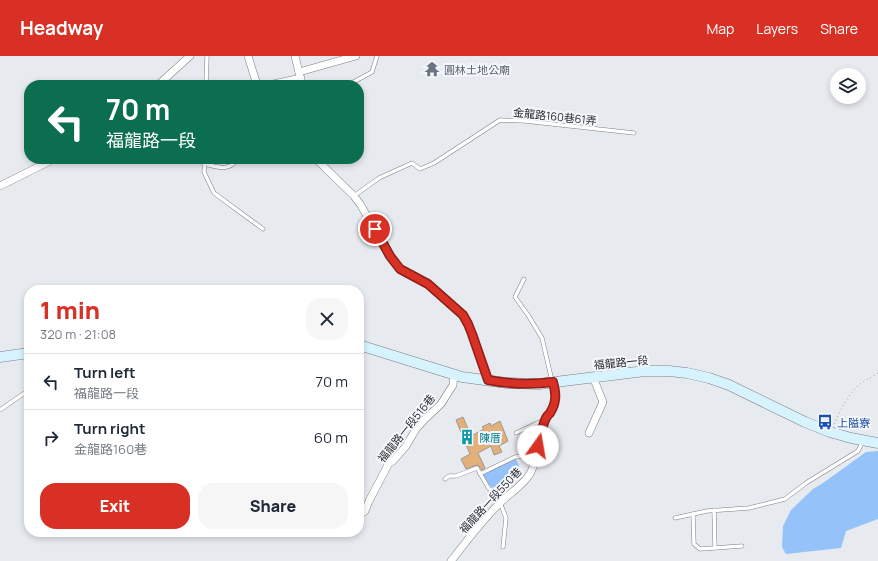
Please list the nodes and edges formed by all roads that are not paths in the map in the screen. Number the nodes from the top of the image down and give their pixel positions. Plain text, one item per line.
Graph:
1 (190, 56) edge
2 (207, 56) edge
3 (248, 56) edge
4 (296, 56) edge
5 (356, 56) edge
6 (377, 56) edge
7 (301, 78) edge
8 (164, 80) edge
9 (206, 80) edge
10 (255, 80) edge
11 (357, 80) edge
12 (634, 133) dead end
13 (44, 164) edge
14 (204, 164) joint
15 (234, 164) edge
16 (321, 164) edge
17 (0, 186) edge
18 (354, 196) junction
19 (263, 229) dead end
20 (524, 278) dead end
21 (364, 346) edge
22 (24, 354) edge
23 (0, 357) edge
24 (454, 374) junction
25 (593, 377) junction
26 (488, 380) junction
27 (553, 382) junction
28 (24, 393) edge
29 (0, 410) edge
30 (545, 420) junction
31 (516, 433) dead end
32 (589, 433) dead end
33 (863, 440) junction
34 (878, 443) edge
35 (537, 455) junction
36 (480, 474) junction
37 (445, 479) dead end
38 (500, 502) junction
39 (714, 510) junction
40 (364, 512) edge
41 (693, 514) junction
42 (675, 518) dead end
43 (742, 546) dead end
44 (503, 547) dead end
45 (715, 548) junction
46 (451, 561) edge

1 - 8 street
2 - 9 lane
3 - 10 street
4 - 7 street
5 - 7 street
6 - 11 lane
12 - 18 lane, 金龍路160巷61弄
13 - 17 street
14 - 15 lane
14 - 19 lane
16 - 18 street
18 - 26 street
20 - 27 lane
21 - 24 main road, 福龍路一段
22 - 23 main road
24 - 26 main road, 福龍路一段
24 - 40 street, 福龍路一段516巷
25 - 27 main road, 福龍路一段
25 - 32 street
25 - 33 main road, 福龍路一段
26 - 27 main road, 福龍路一段
27 - 30 street, 福龍路一段550巷
28 - 29 lane
30 - 31 lane
30 - 35 street, 福龍路一段550巷
33 - 34 main road, 福龍路一段
33 - 39 lane
35 - 36 lane
35 - 38 street, 福龍路一段550巷
36 - 37 lane
36 - 38 lane
38 - 44 lane
38 - 46 street, 福龍路一段550巷
39 - 41 lane
39 - 45 lane
41 - 42 lane
41 - 45 lane
43 - 45 lane

